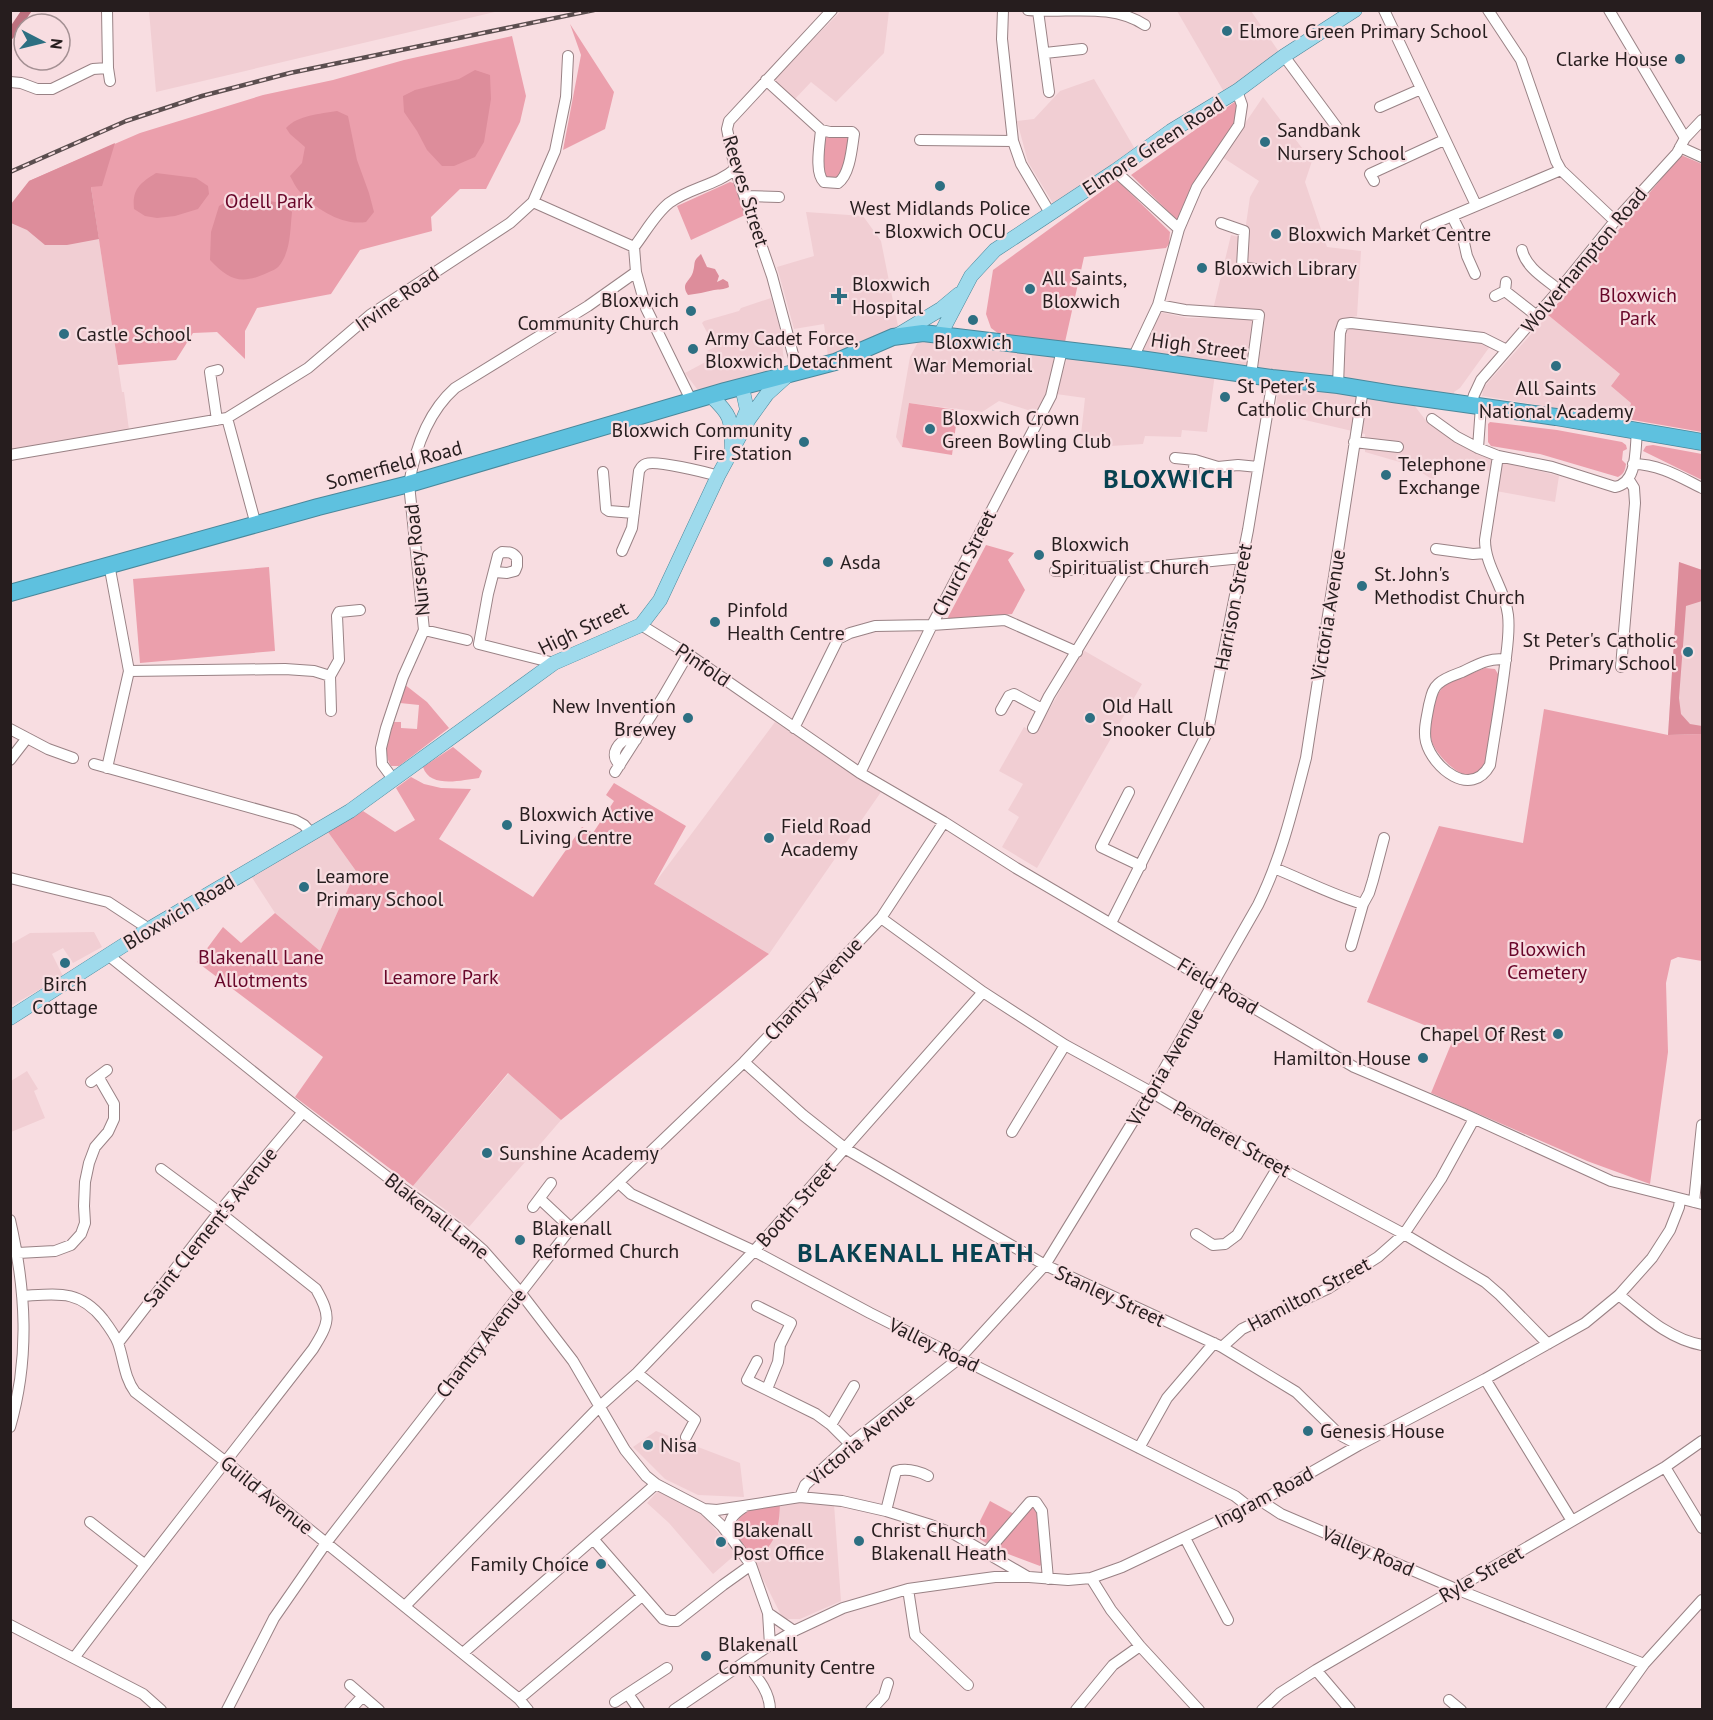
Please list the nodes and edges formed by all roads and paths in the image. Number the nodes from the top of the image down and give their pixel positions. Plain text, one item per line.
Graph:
1 (107, 10) edge
2 (832, 10) edge
3 (1003, 10) edge
4 (1354, 10) edge
5 (1384, 10) edge
6 (1488, 10) edge
7 (1609, 10) edge
8 (1033, 11) edge
9 (1146, 25) dead end
10 (1082, 49) dead end
11 (1045, 53) junction
12 (567, 56) dead end
13 (1284, 56) junction
14 (108, 68) junction
15 (766, 80) junction
16 (110, 81) dead end
17 (10, 82) edge
18 (1421, 89) junction
19 (1237, 91) junction
20 (1049, 92) dead end
21 (1380, 107) dead end
22 (1702, 120) edge
23 (1340, 127) dead end
24 (821, 130) junction
25 (920, 140) dead end
26 (1444, 140) junction
27 (1013, 141) junction
28 (1682, 142) junction
29 (1702, 157) edge
30 (735, 169) junction
31 (1561, 170) junction
32 (1116, 171) junction
33 (1374, 181) dead end
34 (745, 196) junction
35 (779, 197) dead end
36 (533, 202) junction
37 (1476, 205) junction
38 (1050, 213) junction
39 (1452, 216) junction
40 (1616, 221) junction
41 (1221, 223) dead end
42 (1426, 227) dead end
43 (1179, 229) junction
44 (634, 247) junction
45 (1522, 250) dead end
46 (1255, 268) dead end
47 (636, 272) junction
48 (1475, 274) dead end
49 (1502, 290) dead end
50 (1559, 290) junction
51 (962, 291) junction
52 (1158, 305) junction
53 (1537, 316) junction
54 (940, 335) junction
55 (893, 337) junction
56 (1062, 350) junction
57 (1507, 350) junction
58 (1133, 358) junction
59 (209, 371) dead end
60 (793, 374) junction
61 (1251, 375) junction
62 (1272, 382) junction
63 (1338, 385) junction
64 (742, 387) junction
65 (1363, 388) junction
66 (711, 396) junction
67 (692, 402) junction
68 (1476, 405) junction
69 (222, 419) junction
70 (1432, 419) dead end
71 (1637, 431) junction
72 (1354, 442) junction
73 (1702, 442) edge
74 (1398, 447) dead end
75 (1478, 448) junction
76 (732, 450) junction
77 (10, 455) edge
78 (1498, 456) junction
79 (1175, 458) dead end
80 (1195, 460) junction
81 (1634, 464) junction
82 (1258, 467) junction
83 (603, 472) dead end
84 (718, 476) junction
85 (1193, 476) dead end
86 (1629, 480) junction
87 (409, 484) junction
88 (1702, 488) edge
89 (634, 513) junction
90 (256, 525) junction
91 (1436, 549) dead end
92 (622, 551) dead end
93 (1486, 553) junction
94 (1242, 558) junction
95 (109, 564) junction
96 (1131, 568) junction
97 (1055, 571) dead end
98 (495, 572) dead end
99 (10, 593) edge
100 (360, 610) dead end
101 (932, 625) junction
102 (641, 626) junction
103 (424, 630) junction
104 (467, 640) dead end
105 (1077, 652) junction
106 (688, 654) junction
107 (1506, 660) junction
108 (554, 663) junction
109 (1621, 667) dead end
110 (129, 671) junction
111 (330, 676) junction
112 (764, 707) joint
113 (1042, 709) junction
114 (1001, 710) dead end
115 (331, 711) dead end
116 (794, 728) junction
117 (1033, 728) dead end
118 (10, 729) edge
119 (27, 738) junction
120 (73, 758) dead end
121 (10, 760) edge
122 (94, 764) dead end
123 (107, 768) junction
124 (618, 769) dead end
125 (860, 773) junction
126 (393, 779) junction
127 (1129, 792) dead end
128 (350, 811) joint
129 (944, 822) junction
130 (312, 834) junction
131 (1384, 838) dead end
132 (1141, 866) junction
133 (1274, 868) junction
134 (10, 878) edge
135 (1363, 904) junction
136 (881, 918) junction
137 (1111, 923) junction
138 (149, 929) junction
139 (1351, 946) dead end
140 (108, 955) junction
141 (1214, 983) junction
142 (983, 992) junction
143 (10, 1018) edge
144 (1065, 1045) junction
145 (744, 1062) junction
146 (99, 1077) dead end
147 (1151, 1092) junction
148 (303, 1112) junction
149 (1474, 1119) junction
150 (1702, 1125) edge
151 (1012, 1132) dead end
152 (846, 1149) junction
153 (1278, 1167) junction
154 (161, 1169) dead end
155 (551, 1183) dead end
156 (619, 1183) junction
157 (1680, 1198) junction
158 (1698, 1203) edge
159 (219, 1212) junction
160 (10, 1220) edge
161 (571, 1228) junction
162 (1196, 1234) dead end
163 (1404, 1234) junction
164 (754, 1251) junction
165 (18, 1253) junction
166 (1045, 1265) junction
167 (520, 1292) junction
168 (1619, 1295) junction
169 (22, 1296) junction
170 (757, 1306) dead end
171 (118, 1343) junction
172 (1548, 1344) junction
173 (1218, 1345) junction
174 (1702, 1345) edge
175 (961, 1358) junction
176 (757, 1361) dead end
177 (637, 1373) junction
178 (1485, 1379) junction
179 (854, 1386) dead end
180 (767, 1389) junction
181 (599, 1407) junction
182 (831, 1425) junction
183 (10, 1427) edge
184 (686, 1437) dead end
185 (1702, 1442) edge
186 (850, 1444) junction
187 (1359, 1445) junction
188 (1139, 1448) junction
189 (890, 1461) dead end
190 (226, 1462) junction
191 (1665, 1467) junction
192 (896, 1471) junction
193 (928, 1476) dead end
194 (656, 1484) junction
195 (800, 1497) junction
196 (1261, 1501) junction
197 (747, 1505) junction
198 (1249, 1507) junction
199 (704, 1509) junction
200 (886, 1511) junction
201 (1572, 1521) junction
202 (90, 1522) dead end
203 (1702, 1528) edge
204 (729, 1535) junction
205 (1185, 1538) junction
206 (594, 1540) junction
207 (326, 1543) junction
208 (990, 1554) junction
209 (144, 1564) junction
210 (751, 1565) junction
211 (995, 1577) junction
212 (1029, 1577) junction
213 (1091, 1578) junction
214 (1048, 1579) junction
215 (908, 1589) junction
216 (1456, 1589) junction
217 (642, 1596) junction
218 (1702, 1600) edge
219 (405, 1606) junction
220 (768, 1613) junction
221 (1228, 1620) dead end
222 (10, 1625) edge
223 (794, 1631) junction
224 (770, 1645) junction
225 (1140, 1646) junction
226 (463, 1653) junction
227 (74, 1658) junction
228 (746, 1662) junction
229 (1644, 1664) junction
230 (964, 1665) dead end
231 (667, 1668) dead end
232 (1316, 1670) junction
233 (957, 1675) junction
234 (888, 1683) dead end
235 (350, 1685) dead end
236 (968, 1685) dead end
237 (628, 1694) junction
238 (362, 1696) junction
239 (519, 1699) junction
240 (1449, 1700) dead end
241 (615, 1702) dead end
242 (1460, 1709) edge
243 (161, 1710) edge
244 (227, 1710) edge
245 (350, 1710) edge
246 (379, 1710) edge
247 (528, 1710) edge
248 (639, 1710) edge
249 (674, 1710) edge
250 (770, 1710) edge
251 (871, 1710) edge
252 (1076, 1710) edge
253 (1199, 1710) edge
254 (1262, 1710) edge
255 (1350, 1710) edge
256 (1611, 1710) edge

1 - 14 street
2 - 15 street, Reeves Street
3 - 27 street
4 - 13 main road, Elmore Green Road
5 - 18 street
6 - 31 street
7 - 28 street
8 - 9 street
8 - 11 street
10 - 11 street
11 - 20 street
12 - 36 street, Irvine Road
13 - 19 main road, Elmore Green Road
13 - 23 street
14 - 16 street
14 - 17 street
15 - 24 street
15 - 30 street, Reeves Street
18 - 21 street
18 - 26 street
19 - 32 main road, Elmore Green Road
19 - 43 street
22 - 28 street, Wolverhampton Road
24 - 24 street
25 - 27 street
26 - 33 street
26 - 37 street
27 - 38 street
28 - 29 street
28 - 40 street, Wolverhampton Road
30 - 34 street, Reeves Street
30 - 44 street
31 - 37 street
31 - 40 street
32 - 38 main road, Elmore Green Road
32 - 43 street
34 - 35 street
34 - 60 street, Reeves Street
36 - 44 street
36 - 69 street, Irvine Road
37 - 39 street
38 - 51 main road, Elmore Green Road
39 - 42 street
39 - 48 street
40 - 50 street, Wolverhampton Road
41 - 46 street
43 - 52 street
44 - 47 street
45 - 50 street
47 - 67 street
47 - 87 street, Nursery Road
49 - 53 street
50 - 53 street, Wolverhampton Road
51 - 54 main road, Elmore Green Road
51 - 55 main road, Elmore Green Road
52 - 58 street
52 - 61 street
53 - 57 street, Wolverhampton Road
54 - 55 highway, High Street
54 - 56 highway, High Street
55 - 60 highway, High Street
56 - 58 highway, High Street
56 - 101 street, Church Street
57 - 63 street
57 - 68 street, Wolverhampton Road
58 - 61 highway, High Street
59 - 69 street
60 - 64 highway, Somerfield Road
60 - 76 main road, High Street
61 - 62 highway, High Street
62 - 63 highway, High Street
62 - 82 street, Harrison Street
63 - 65 highway, High Street
64 - 66 highway, Somerfield Road
64 - 76 main road, High Street
65 - 68 highway, High Street
65 - 72 street, Victoria Avenue
66 - 67 highway, Somerfield Road
66 - 76 main road
67 - 87 highway, Somerfield Road
68 - 71 highway, High Street
68 - 75 street, Wolverhampton Road
69 - 77 street
69 - 90 street
70 - 75 street
71 - 73 highway, High Street
71 - 81 street
72 - 74 street
72 - 133 street, Victoria Avenue
75 - 78 street
76 - 84 main road, High Street
78 - 86 street
78 - 93 street
79 - 80 street
80 - 82 street
80 - 85 street
81 - 86 street
81 - 88 street
82 - 94 street, Harrison Street
83 - 89 street
84 - 89 street
84 - 102 main road, High Street
86 - 109 street
87 - 90 highway, Somerfield Road
87 - 103 street, Nursery Road
89 - 92 street
90 - 95 highway, Somerfield Road
91 - 93 street
93 - 107 street
94 - 96 street
94 - 132 street, Harrison Street
95 - 99 highway, Somerfield Road
95 - 110 street
96 - 97 street
96 - 105 street
98 - 108 street
100 - 111 street
101 - 105 street
101 - 116 street
101 - 125 street, Church Street
102 - 106 street, Pinfold
102 - 108 main road, High Street
103 - 104 street
103 - 126 street, Nursery Road
105 - 113 street
106 - 112 street, Pinfold
106 - 124 street
107 - 107 street
108 - 126 main road, High Street
110 - 111 street
110 - 123 street
111 - 115 street
112 - 116 street, Field Road
113 - 114 street
113 - 117 street
116 - 125 street, Field Road
118 - 119 street
119 - 120 street
119 - 121 street
122 - 123 street
123 - 130 street
125 - 129 street, Field Road
126 - 128 main road, High Street
127 - 132 street
128 - 130 main road, Bloxwich Road
129 - 136 street, Chantry Avenue
129 - 137 street, Field Road
130 - 138 main road, Bloxwich Road
131 - 135 street
132 - 137 street, Harrison Street
133 - 135 street
133 - 141 street, Victoria Avenue
134 - 138 street
135 - 139 street
136 - 142 street, Penderel Street
136 - 145 street, Chantry Avenue
137 - 141 street, Field Road
138 - 140 main road, Bloxwich Road
140 - 143 main road, Bloxwich Road
140 - 148 street, Blakenall Lane
141 - 147 street, Victoria Avenue
141 - 149 street, Field Road
142 - 144 street, Penderel Street
142 - 152 street, Booth Street
144 - 147 street, Penderel Street
144 - 151 street
145 - 152 street, Stanley Street
145 - 156 street, Chantry Avenue
146 - 165 street
147 - 153 street, Penderel Street
147 - 166 street, Victoria Avenue
148 - 159 street, Saint Clement's Avenue
148 - 167 street, Blakenall Lane
149 - 157 street, Field Road
149 - 163 street, Hamilton Street
150 - 158 street
152 - 164 street, Booth Street
152 - 166 street, Stanley Street
153 - 162 street
153 - 163 street, Penderel Street
154 - 159 street
155 - 161 street
156 - 161 street, Chantry Avenue
156 - 164 street, Valley Road
157 - 158 street, Field Road
157 - 168 street, Ingram Road
159 - 171 street, Saint Clement's Avenue
159 - 190 street
160 - 165 street
161 - 167 street, Chantry Avenue
163 - 172 street, Penderel Street
163 - 173 street, Hamilton Street
164 - 175 street, Valley Road
164 - 177 street, Booth Street
165 - 169 street
166 - 173 street, Stanley Street
166 - 175 street, Victoria Avenue
167 - 181 street, Blakenall Lane
167 - 207 street, Chantry Avenue
168 - 172 street, Ingram Road
168 - 174 street
169 - 171 street, Guild Avenue
169 - 183 street
170 - 180 street
171 - 190 street, Guild Avenue
172 - 178 street, Ingram Road
173 - 187 street, Stanley Street
173 - 188 street, Hamilton Street
175 - 186 street, Victoria Avenue
175 - 188 street, Valley Road
176 - 180 street
177 - 181 street, Booth Street
177 - 184 street
178 - 187 street, Ingram Road
178 - 201 street
179 - 182 street
180 - 182 street
181 - 194 street, Blakenall Lane
181 - 219 street, Booth Street
182 - 186 street
185 - 191 street, Ryle Street
186 - 195 street, Victoria Avenue
187 - 196 street, Ingram Road
188 - 198 street, Valley Road
189 - 192 street
190 - 207 street, Guild Avenue
190 - 209 street
191 - 201 street, Ryle Street
191 - 203 street
192 - 193 street
192 - 200 street
194 - 199 street, Blakenall Lane
194 - 206 street
195 - 197 street
195 - 200 street
196 - 198 street, Ingram Road
196 - 216 street, Valley Road
197 - 199 street
197 - 204 street
198 - 205 street, Ingram Road
199 - 204 street, Blakenall Lane
200 - 208 street
201 - 216 street, Ryle Street
202 - 209 street
204 - 210 street, Blakenall Lane
205 - 213 street, Ingram Road
205 - 221 street
206 - 217 street
206 - 226 street
207 - 219 street, Guild Avenue
207 - 244 street, Chantry Avenue
208 - 211 street
208 - 212 street
208 - 214 street
209 - 227 street
210 - 217 street
210 - 220 street, Blakenall Lane
211 - 212 street, Ingram Road
211 - 215 street, Ingram Road
212 - 214 street, Ingram Road
213 - 214 street, Ingram Road
213 - 225 street
215 - 223 street, Ingram Road
215 - 233 street
216 - 229 street, Valley Road
216 - 232 street, Ryle Street
217 - 239 street
218 - 229 street
219 - 226 street, Guild Avenue
220 - 223 street
220 - 224 street, Blakenall Lane
222 - 227 street
223 - 224 street, Ingram Road
224 - 228 street, Ingram Road
225 - 252 street
225 - 253 street
226 - 239 street, Guild Avenue
227 - 243 street
228 - 249 street, Ingram Road
228 - 250 street
229 - 256 street
230 - 233 street
231 - 237 street
232 - 254 street, Ryle Street
232 - 255 street
233 - 236 street
234 - 251 street
235 - 238 street
237 - 241 street
237 - 248 street
238 - 245 street
238 - 246 street
239 - 247 street, Guild Avenue
240 - 242 street

